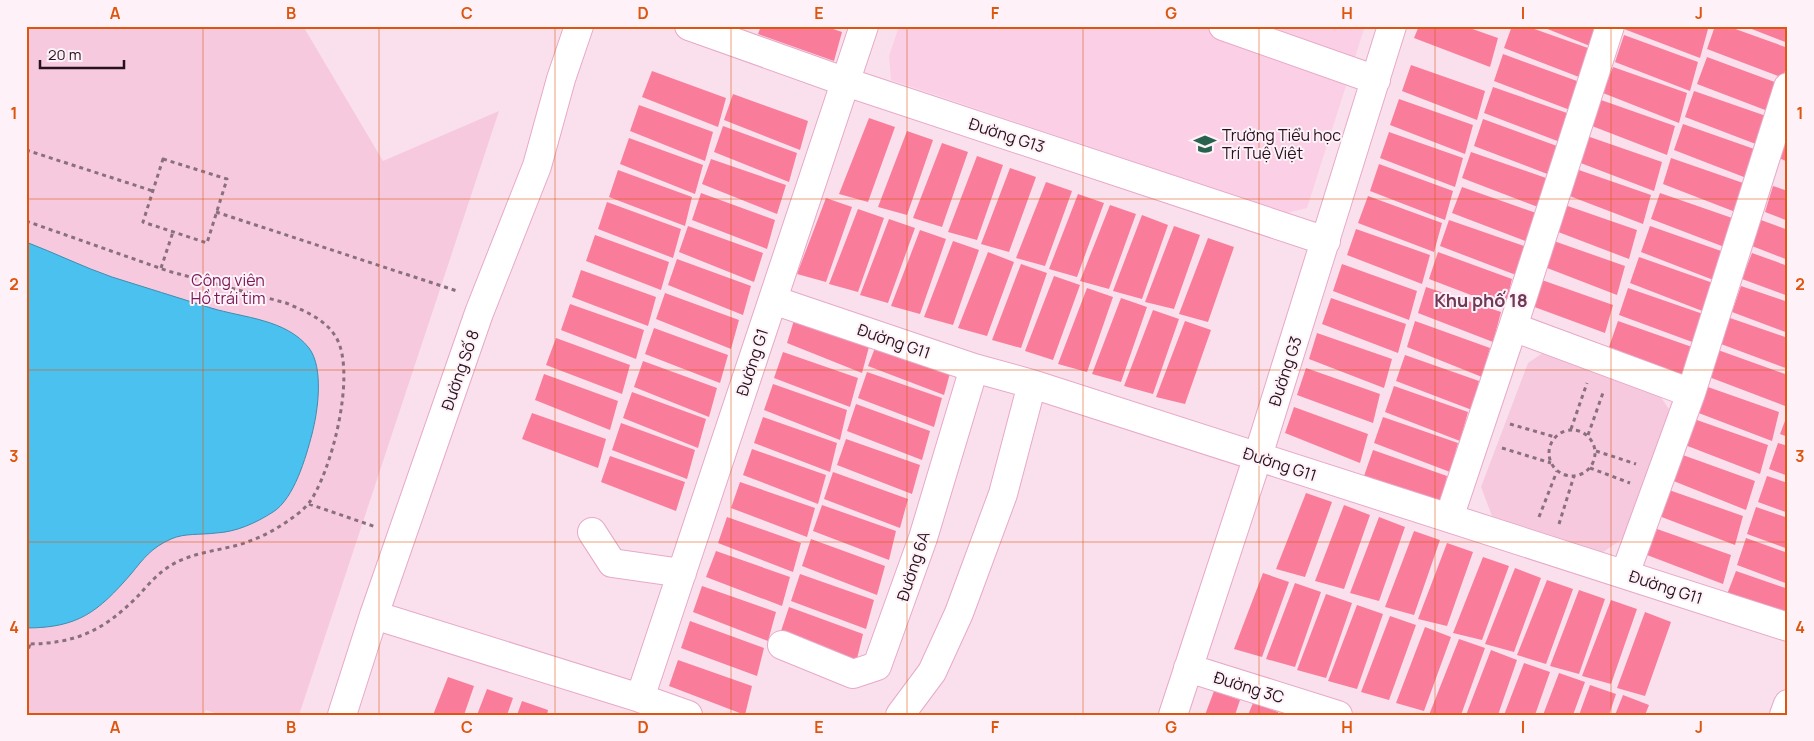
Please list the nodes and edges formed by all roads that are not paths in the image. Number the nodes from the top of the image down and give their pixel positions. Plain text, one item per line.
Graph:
1 (579, 26) edge
2 (689, 26) edge
3 (864, 26) edge
4 (1223, 26) edge
5 (1392, 26) edge
6 (1610, 26) edge
7 (1376, 80) junction
8 (846, 82) junction
9 (1788, 87) edge
10 (1326, 241) junction
11 (772, 300) junction
12 (1513, 327) junction
13 (974, 368) junction
14 (1032, 384) junction
15 (1691, 393) junction
16 (1258, 456) junction
17 (1449, 518) junction
18 (592, 532) dead end
19 (682, 573) junction
20 (1625, 574) junction
21 (374, 615) junction
22 (1788, 627) edge
23 (782, 645) dead end
24 (1188, 668) junction
25 (640, 698) junction
26 (1788, 704) edge
27 (342, 715) edge
28 (688, 715) edge
29 (900, 715) edge
30 (1173, 715) edge
31 (1338, 715) edge
32 (1784, 715) edge

1 - 21 street, Đường Số 8
2 - 8 street, Đường G13
3 - 8 street, Đường G1
4 - 7 street
5 - 7 street, Đường G3
6 - 12 street
7 - 10 street, Đường G3
8 - 10 street, Đường G13
8 - 11 street, Đường G1
9 - 15 street
10 - 16 street, Đường G3
11 - 13 street, Đường G11
11 - 19 street, Đường G1
12 - 15 street
12 - 17 street
13 - 14 street, Đường G11
13 - 23 street, Đường 6A
14 - 16 street, Đường G11
14 - 29 street
15 - 20 street
16 - 17 street, Đường G11
16 - 24 street, Đường G3
17 - 20 street, Đường G11
18 - 19 street
19 - 25 street, Đường G1
20 - 22 street, Đường G11
21 - 25 street
21 - 27 street, Đường Số 8
24 - 30 street, Đường G3
24 - 31 street, Đường 3C
25 - 28 street
26 - 32 street

